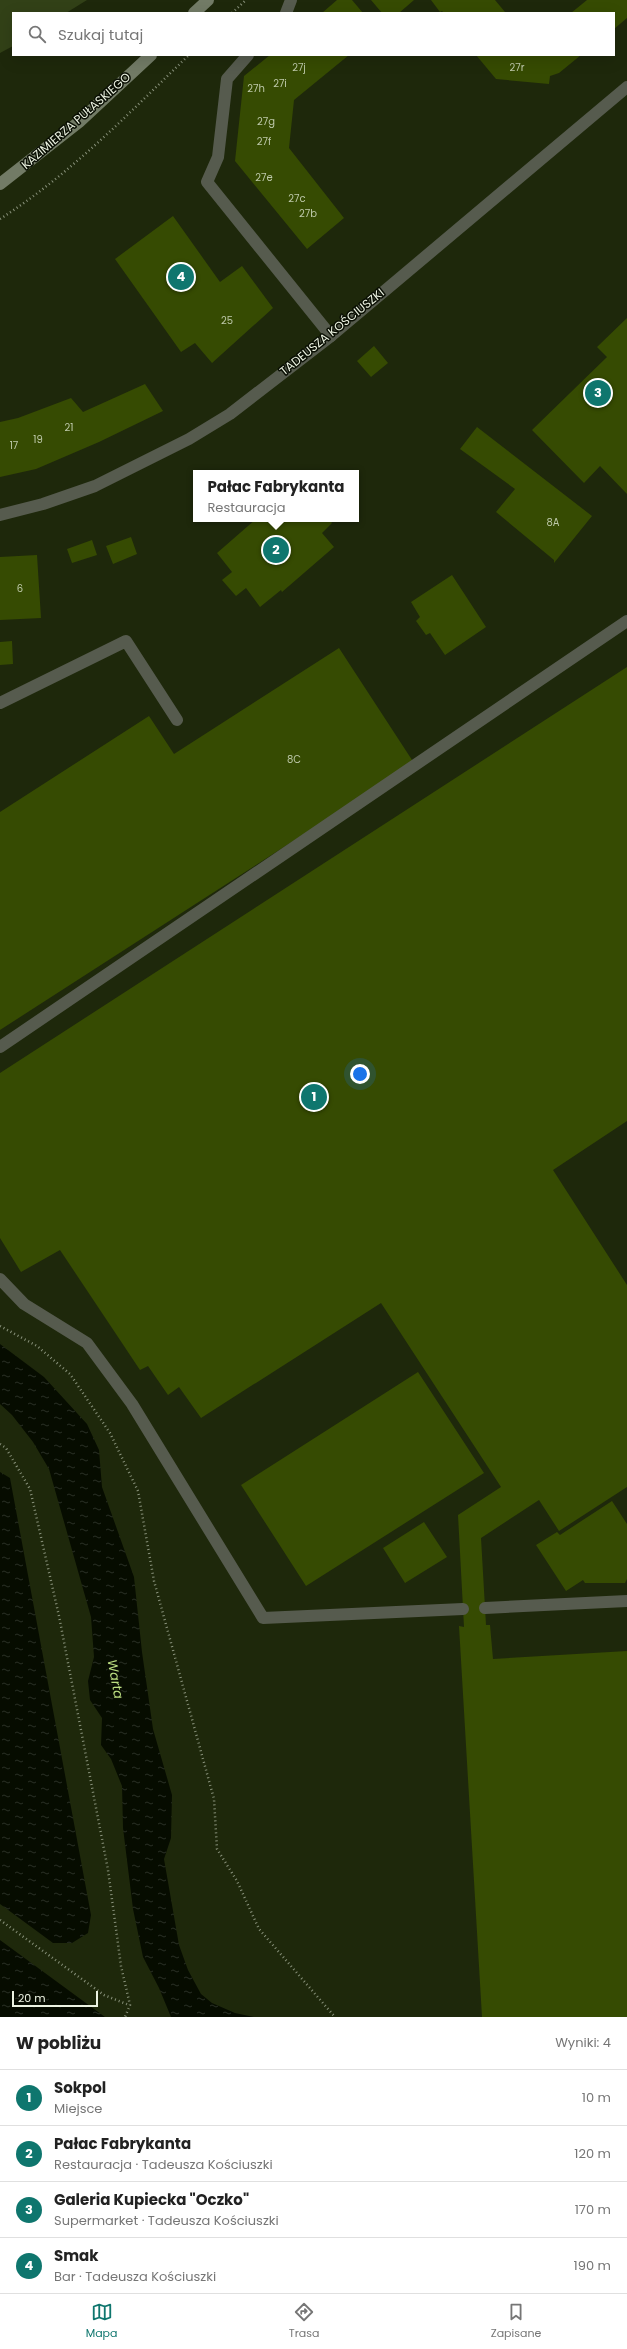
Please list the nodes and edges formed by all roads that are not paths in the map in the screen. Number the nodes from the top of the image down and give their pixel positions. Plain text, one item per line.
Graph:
1 (208, 0) edge
2 (291, 0) edge
3 (195, 12) edge
4 (286, 12) edge
5 (149, 56) edge
6 (247, 56) edge
7 (627, 87) edge
8 (0, 184) edge
9 (331, 336) junction
10 (0, 515) edge
11 (627, 621) edge
12 (0, 702) edge
13 (177, 720) dead end
14 (0, 1047) edge
15 (0, 1279) edge
16 (627, 1601) edge
17 (485, 1608) dead end
18 (463, 1609) dead end

1 - 3 main road
2 - 4 street
5 - 8 main road, KAZIMIERZA PUŁASKIEGO
6 - 9 street
7 - 9 street, TADEUSZA KOŚCIUSZKI
9 - 10 street, TADEUSZA KOŚCIUSZKI
11 - 14 street
12 - 13 street
15 - 18 street
16 - 17 street

